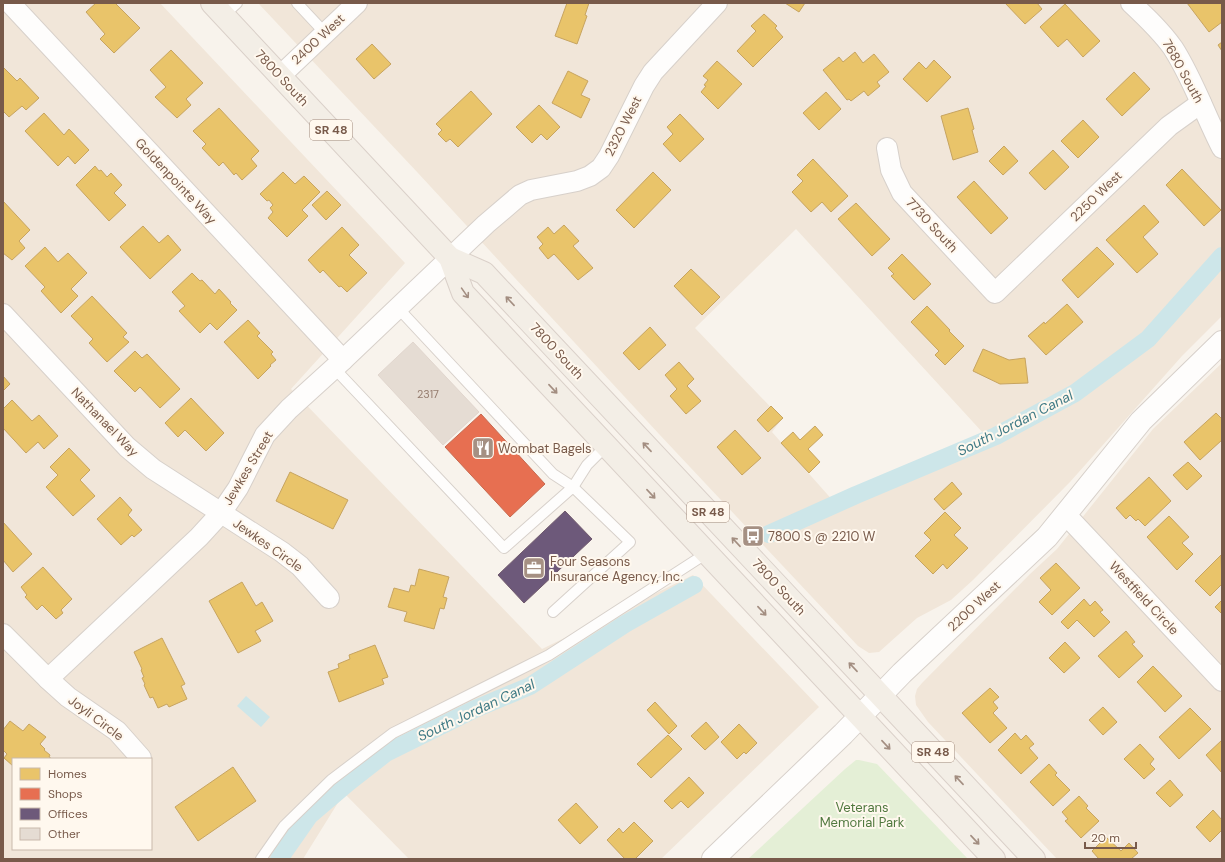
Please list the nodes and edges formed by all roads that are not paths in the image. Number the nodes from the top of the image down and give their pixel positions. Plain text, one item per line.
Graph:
1 (10, 3) edge
2 (297, 3) edge
3 (357, 3) edge
4 (717, 3) edge
5 (1131, 3) edge
6 (224, 7) edge
7 (325, 33) junction
8 (280, 76) junction
9 (1201, 103) junction
10 (888, 148) dead end
11 (1222, 148) edge
12 (450, 258) junction
13 (995, 293) joint
14 (398, 308) junction
15 (3, 314) edge
16 (1222, 342) edge
17 (338, 364) junction
18 (606, 446) junction
19 (573, 487) junction
20 (221, 513) junction
21 (1066, 515) junction
22 (708, 553) junction
23 (329, 598) dead end
24 (553, 612) dead end
25 (3, 634) edge
26 (48, 679) junction
27 (1222, 681) edge
28 (880, 696) junction
29 (860, 716) junction
30 (142, 758) edge
31 (261, 859) edge
32 (713, 859) edge
33 (994, 859) edge
34 (1034, 859) edge

1 - 17 street, Goldenpointe Way
2 - 7 lane
3 - 7 street, 2400 West
4 - 12 street, 2320 West
5 - 9 street, 7680 South
6 - 8 main road, 7800 South / SR 48
7 - 8 street, 2400 West
8 - 12 main road, 7800 South / SR 48
9 - 11 street, 7680 South
9 - 13 street, 2250 West
10 - 13 street, 7730 South
12 - 14 street, Jewkes Street
12 -> 18 main road, 7800 South / SR 48
28 -> 12 main road, 7800 South / SR 48
14 - 17 street, Jewkes Street
14 - 19 lane
15 - 20 street, Nathanael Way
16 - 21 street, 2200 West
17 - 19 lane
17 - 20 street, Jewkes Street
18 - 19 lane
18 -> 22 main road, 7800 South / SR 48
19 - 24 lane
20 - 23 street, Jewkes Circle
20 - 26 street, Jewkes Street
21 - 27 street, Westfield Circle
21 - 28 street, 2200 West
22 -> 29 main road, 7800 South / SR 48
22 - 31 lane
25 - 26 street, Joyli Circle
26 - 30 street, Joyli Circle
28 - 29 street, 2200 West
34 -> 28 main road, 7800 South / SR 48
29 - 32 street, 2200 West
29 -> 33 main road, 7800 South / SR 48

